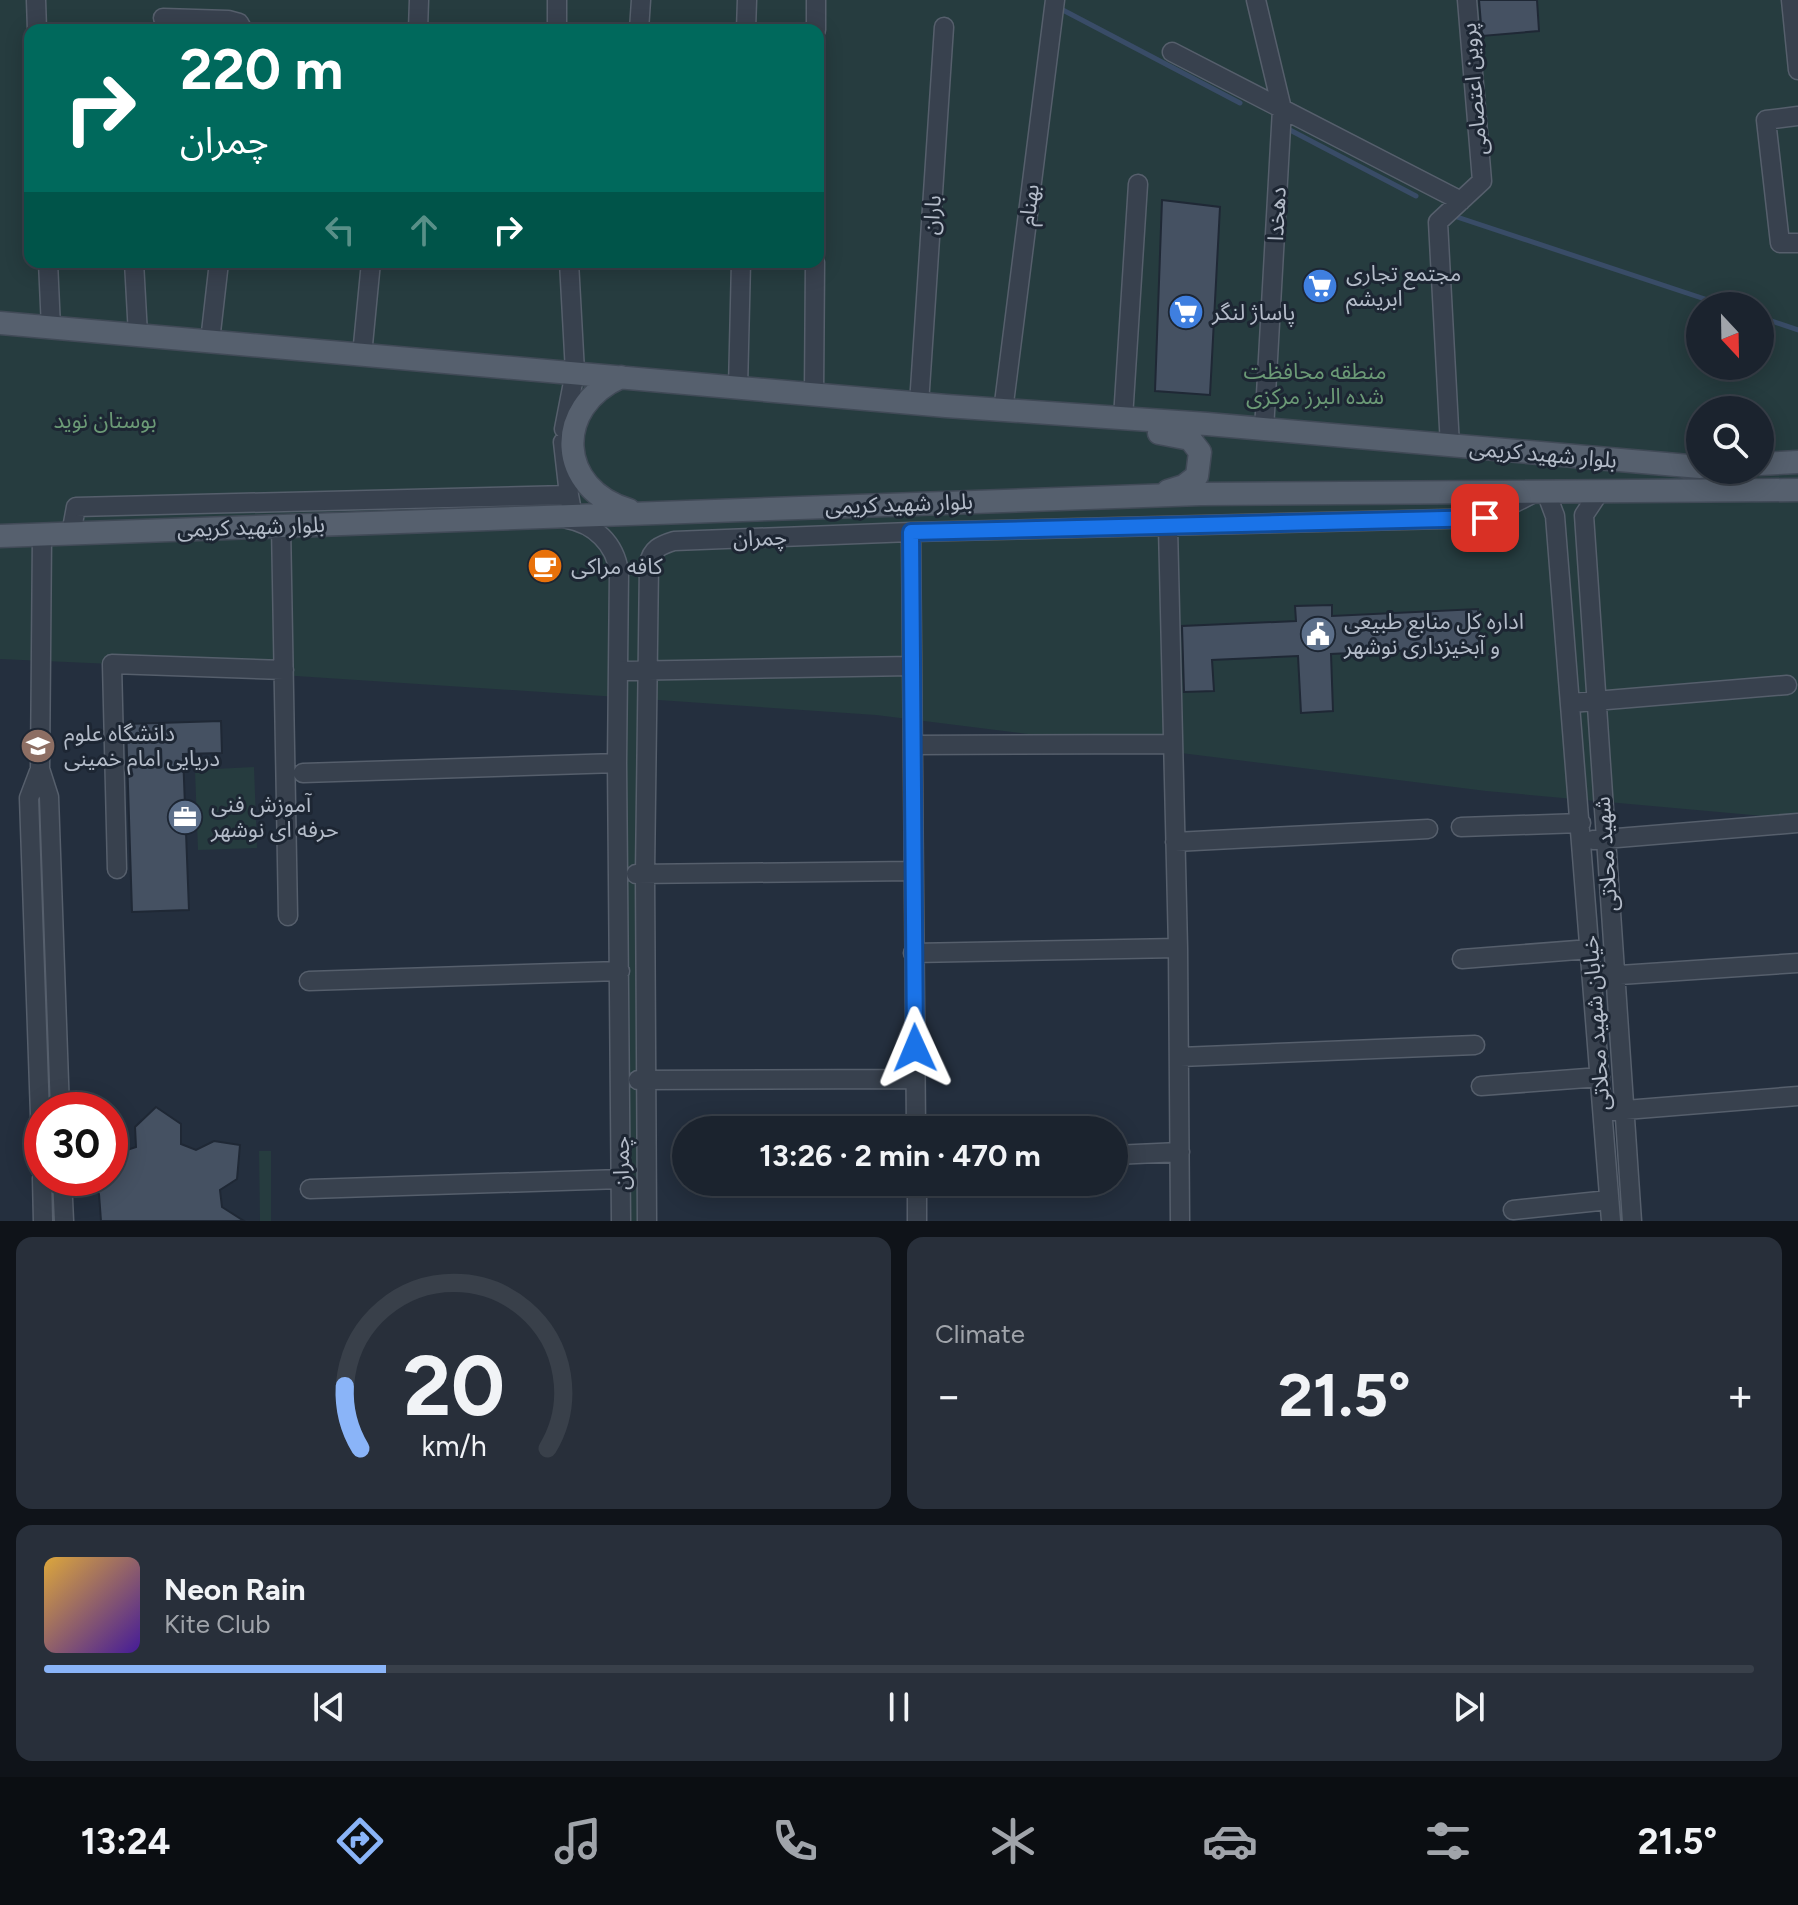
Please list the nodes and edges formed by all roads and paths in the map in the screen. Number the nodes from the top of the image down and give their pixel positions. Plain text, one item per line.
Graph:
1 (36, 0) edge
2 (419, 0) edge
3 (557, 0) edge
4 (641, 0) edge
5 (747, 0) edge
6 (816, 0) edge
7 (1055, 0) edge
8 (1256, 0) edge
9 (1467, 0) edge
10 (1791, 0) edge
11 (163, 18) dead end
12 (37, 24) edge
13 (240, 24) edge
14 (418, 24) edge
15 (557, 24) edge
16 (639, 24) edge
17 (746, 24) edge
18 (816, 24) edge
19 (944, 27) dead end
20 (1172, 52) dead end
21 (1798, 70) edge
22 (1282, 109) junction
23 (1798, 116) edge
24 (1138, 184) dead end
25 (1461, 201) junction
26 (1798, 243) edge
27 (48, 268) edge
28 (134, 268) edge
29 (218, 268) edge
30 (370, 268) edge
31 (569, 268) edge
32 (741, 268) edge
33 (815, 268) edge
34 (0, 323) edge
35 (51, 328) junction
36 (138, 335) junction
37 (210, 341) junction
38 (362, 355) junction
39 (575, 372) junction
40 (621, 377) junction
41 (738, 388) junction
42 (814, 394) junction
43 (919, 404) junction
44 (1003, 411) junction
45 (1080, 416) junction
46 (1123, 418) junction
47 (1264, 430) junction
48 (1450, 446) junction
49 (1798, 462) edge
50 (1774, 463) edge
51 (1686, 466) edge
52 (1798, 490) edge
53 (1600, 491) junction
54 (1541, 492) junction
55 (1156, 495) junction
56 (566, 510) junction
57 (649, 513) junction
58 (281, 525) junction
59 (1168, 527) junction
60 (911, 532) junction
61 (71, 534) junction
62 (42, 535) junction
63 (0, 536) edge
64 (1591, 622) junction
65 (1564, 623) junction
66 (912, 666) junction
67 (284, 670) junction
68 (646, 670) junction
69 (618, 671) junction
70 (1787, 685) dead end
71 (1596, 701) junction
72 (1571, 703) junction
73 (1173, 744) junction
74 (913, 745) junction
75 (617, 763) junction
76 (40, 769) junction
77 (303, 773) dead end
78 (1798, 823) edge
79 (1461, 827) dead end
80 (1428, 829) dead end
81 (1581, 832) junction
82 (1606, 838) junction
83 (1175, 842) junction
84 (117, 869) dead end
85 (913, 871) junction
86 (617, 874) junction
87 (645, 874) junction
88 (288, 916) dead end
89 (1178, 948) junction
90 (1590, 949) junction
91 (913, 953) junction
92 (1462, 959) dead end
93 (1798, 963) edge
94 (620, 971) junction
95 (1615, 976) junction
96 (1592, 977) junction
97 (309, 981) dead end
98 (1475, 1045) dead end
99 (1180, 1057) junction
100 (1600, 1077) junction
101 (915, 1079) junction
102 (621, 1080) junction
103 (648, 1080) junction
104 (1481, 1086) dead end
105 (39, 1092) edge
106 (59, 1092) edge
107 (1798, 1096) edge
108 (1624, 1110) junction
109 (1603, 1111) junction
110 (916, 1116) edge
111 (1180, 1152) junction
112 (1128, 1154) edge
113 (621, 1179) junction
114 (310, 1189) dead end
115 (42, 1196) edge
116 (63, 1196) edge
117 (917, 1196) edge
118 (1609, 1200) junction
119 (1513, 1210) dead end
120 (43, 1221) edge
121 (64, 1221) edge
122 (621, 1221) edge
123 (647, 1221) edge
124 (917, 1221) edge
125 (1180, 1221) edge
126 (1611, 1221) edge
127 (1632, 1221) edge

1 - 12 street
2 - 14 street
3 - 15 street
4 - 16 street
5 - 17 street
6 - 18 street
7 - 44 street, بهنام
8 - 22 street, دهخدا
9 - 25 street, پروین اعتصامی
10 - 21 street
11 - 13 street
19 - 43 street, باران
20 - 22 street
22 - 25 street
22 - 47 street, دهخدا
23 - 26 street
24 - 46 street
25 - 48 street, پروین اعتصامی
27 - 35 street
28 - 36 street
29 - 37 street
30 - 38 street
31 - 39 street
32 - 41 street
33 - 42 street
34 - 35 main road, بلوار شهید کریمی
35 - 36 main road, بلوار شهید کریمی
36 - 37 main road, بلوار شهید کریمی
37 - 38 main road, بلوار شهید کریمی
38 - 39 main road, بلوار شهید کریمی
39 - 40 main road, بلوار شهید کریمی
39 - 56 street
40 - 41 main road, بلوار شهید کریمی
40 - 57 main road
41 - 42 main road, بلوار شهید کریمی
42 - 43 main road, بلوار شهید کریمی
43 - 44 main road, بلوار شهید کریمی
44 - 45 main road, بلوار شهید کریمی
45 - 46 main road, بلوار شهید کریمی
45 - 55 main road
46 - 47 main road, بلوار شهید کریمی
47 - 48 main road, بلوار شهید کریمی
48 - 51 main road, بلوار شهید کریمی
49 - 50 main road
52 - 53 main road, بلوار شهید کریمی
53 - 54 main road, بلوار شهید کریمی
53 - 64 street, شهید محلاتی
54 - 55 main road, بلوار شهید کریمی
54 - 59 street, چمران
54 - 65 street, خیابان شهید محلاتی
55 - 57 main road, بلوار شهید کریمی
56 - 57 main road, بلوار شهید کریمی
56 - 58 main road, بلوار شهید کریمی
56 - 61 street
56 - 69 street, چمران
58 - 61 main road, بلوار شهید کریمی
58 - 67 street
59 - 60 street, چمران
59 - 73 street
60 - 66 street
60 - 68 street, چمران
61 - 62 main road, بلوار شهید کریمی
62 - 63 main road, بلوار شهید کریمی
62 - 76 street
64 - 65 street
64 - 71 street, شهید محلاتی
65 - 72 street, خیابان شهید محلاتی
66 - 68 street
66 - 74 street
67 - 84 street
67 - 88 street
68 - 69 street
68 - 87 street, چمران
69 - 75 street, چمران
70 - 71 street
71 - 72 street
71 - 82 street, شهید محلاتی
72 - 81 street, خیابان شهید محلاتی
73 - 74 street
73 - 83 street
74 - 85 street
75 - 77 street
75 - 86 street, چمران
76 - 105 street
76 - 106 street
78 - 82 street
79 - 81 street
80 - 83 street
81 - 82 street
81 - 90 street, خیابان شهید محلاتی
82 - 95 street, شهید محلاتی
83 - 89 street
85 - 87 street
85 - 91 street
86 - 87 street
86 - 94 street, چمران
87 - 103 street, چمران
89 - 91 street
89 - 99 street
90 - 92 street
90 - 96 street, خیابان شهید محلاتی
91 - 101 street
93 - 95 street
94 - 97 street
94 - 102 street, چمران
95 - 96 street
95 - 108 street, شهید محلاتی
96 - 100 street, خیابان شهید محلاتی
98 - 99 street
99 - 111 street
100 - 104 street
100 - 109 street, خیابان شهید محلاتی
101 - 103 street
101 - 110 street
102 - 103 street
102 - 113 street, چمران
103 - 123 street, چمران
107 - 108 street
108 - 109 street
108 - 127 street, شهید محلاتی
109 - 118 street, خیابان شهید محلاتی
111 - 112 street
111 - 125 street
113 - 114 street
113 - 122 street, چمران
115 - 120 street
116 - 121 street
117 - 124 street
118 - 119 street
118 - 126 street, خیابان شهید محلاتی

